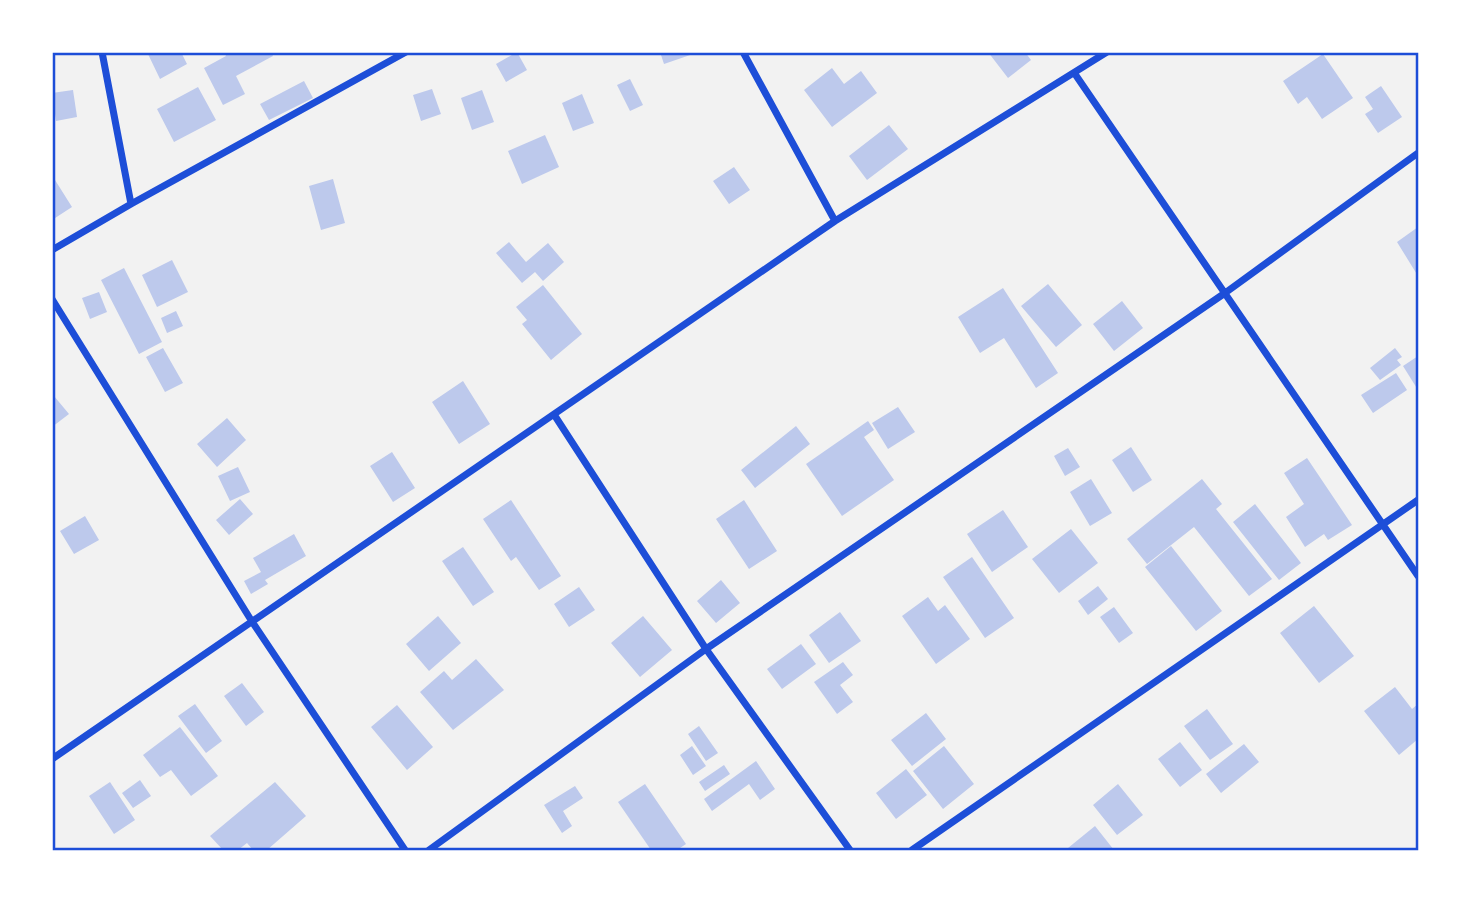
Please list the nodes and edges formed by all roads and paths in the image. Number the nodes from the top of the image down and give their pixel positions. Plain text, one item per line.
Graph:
1 (102, 52) edge
2 (406, 52) edge
3 (743, 52) edge
4 (1107, 52) edge
5 (1075, 74) junction
6 (1419, 153) edge
7 (131, 204) junction
8 (835, 221) junction
9 (52, 250) edge
10 (1224, 293) junction
11 (52, 299) edge
12 (555, 416) junction
13 (1419, 500) edge
14 (1382, 525) junction
15 (1419, 576) edge
16 (251, 620) junction
17 (706, 649) junction
18 (52, 759) edge
19 (405, 850) edge
20 (429, 850) edge
21 (850, 850) edge
22 (912, 850) edge

1 - 7 street
2 - 7 street
3 - 8 street
4 - 5 street
5 - 8 street
5 - 10 street
6 - 10 street
7 - 9 street
8 - 12 street
10 - 14 street
10 - 17 street
11 - 16 street
12 - 16 street
12 - 17 street
13 - 14 street
14 - 15 street
14 - 22 street
16 - 18 street
16 - 19 street
17 - 20 street
17 - 21 street

